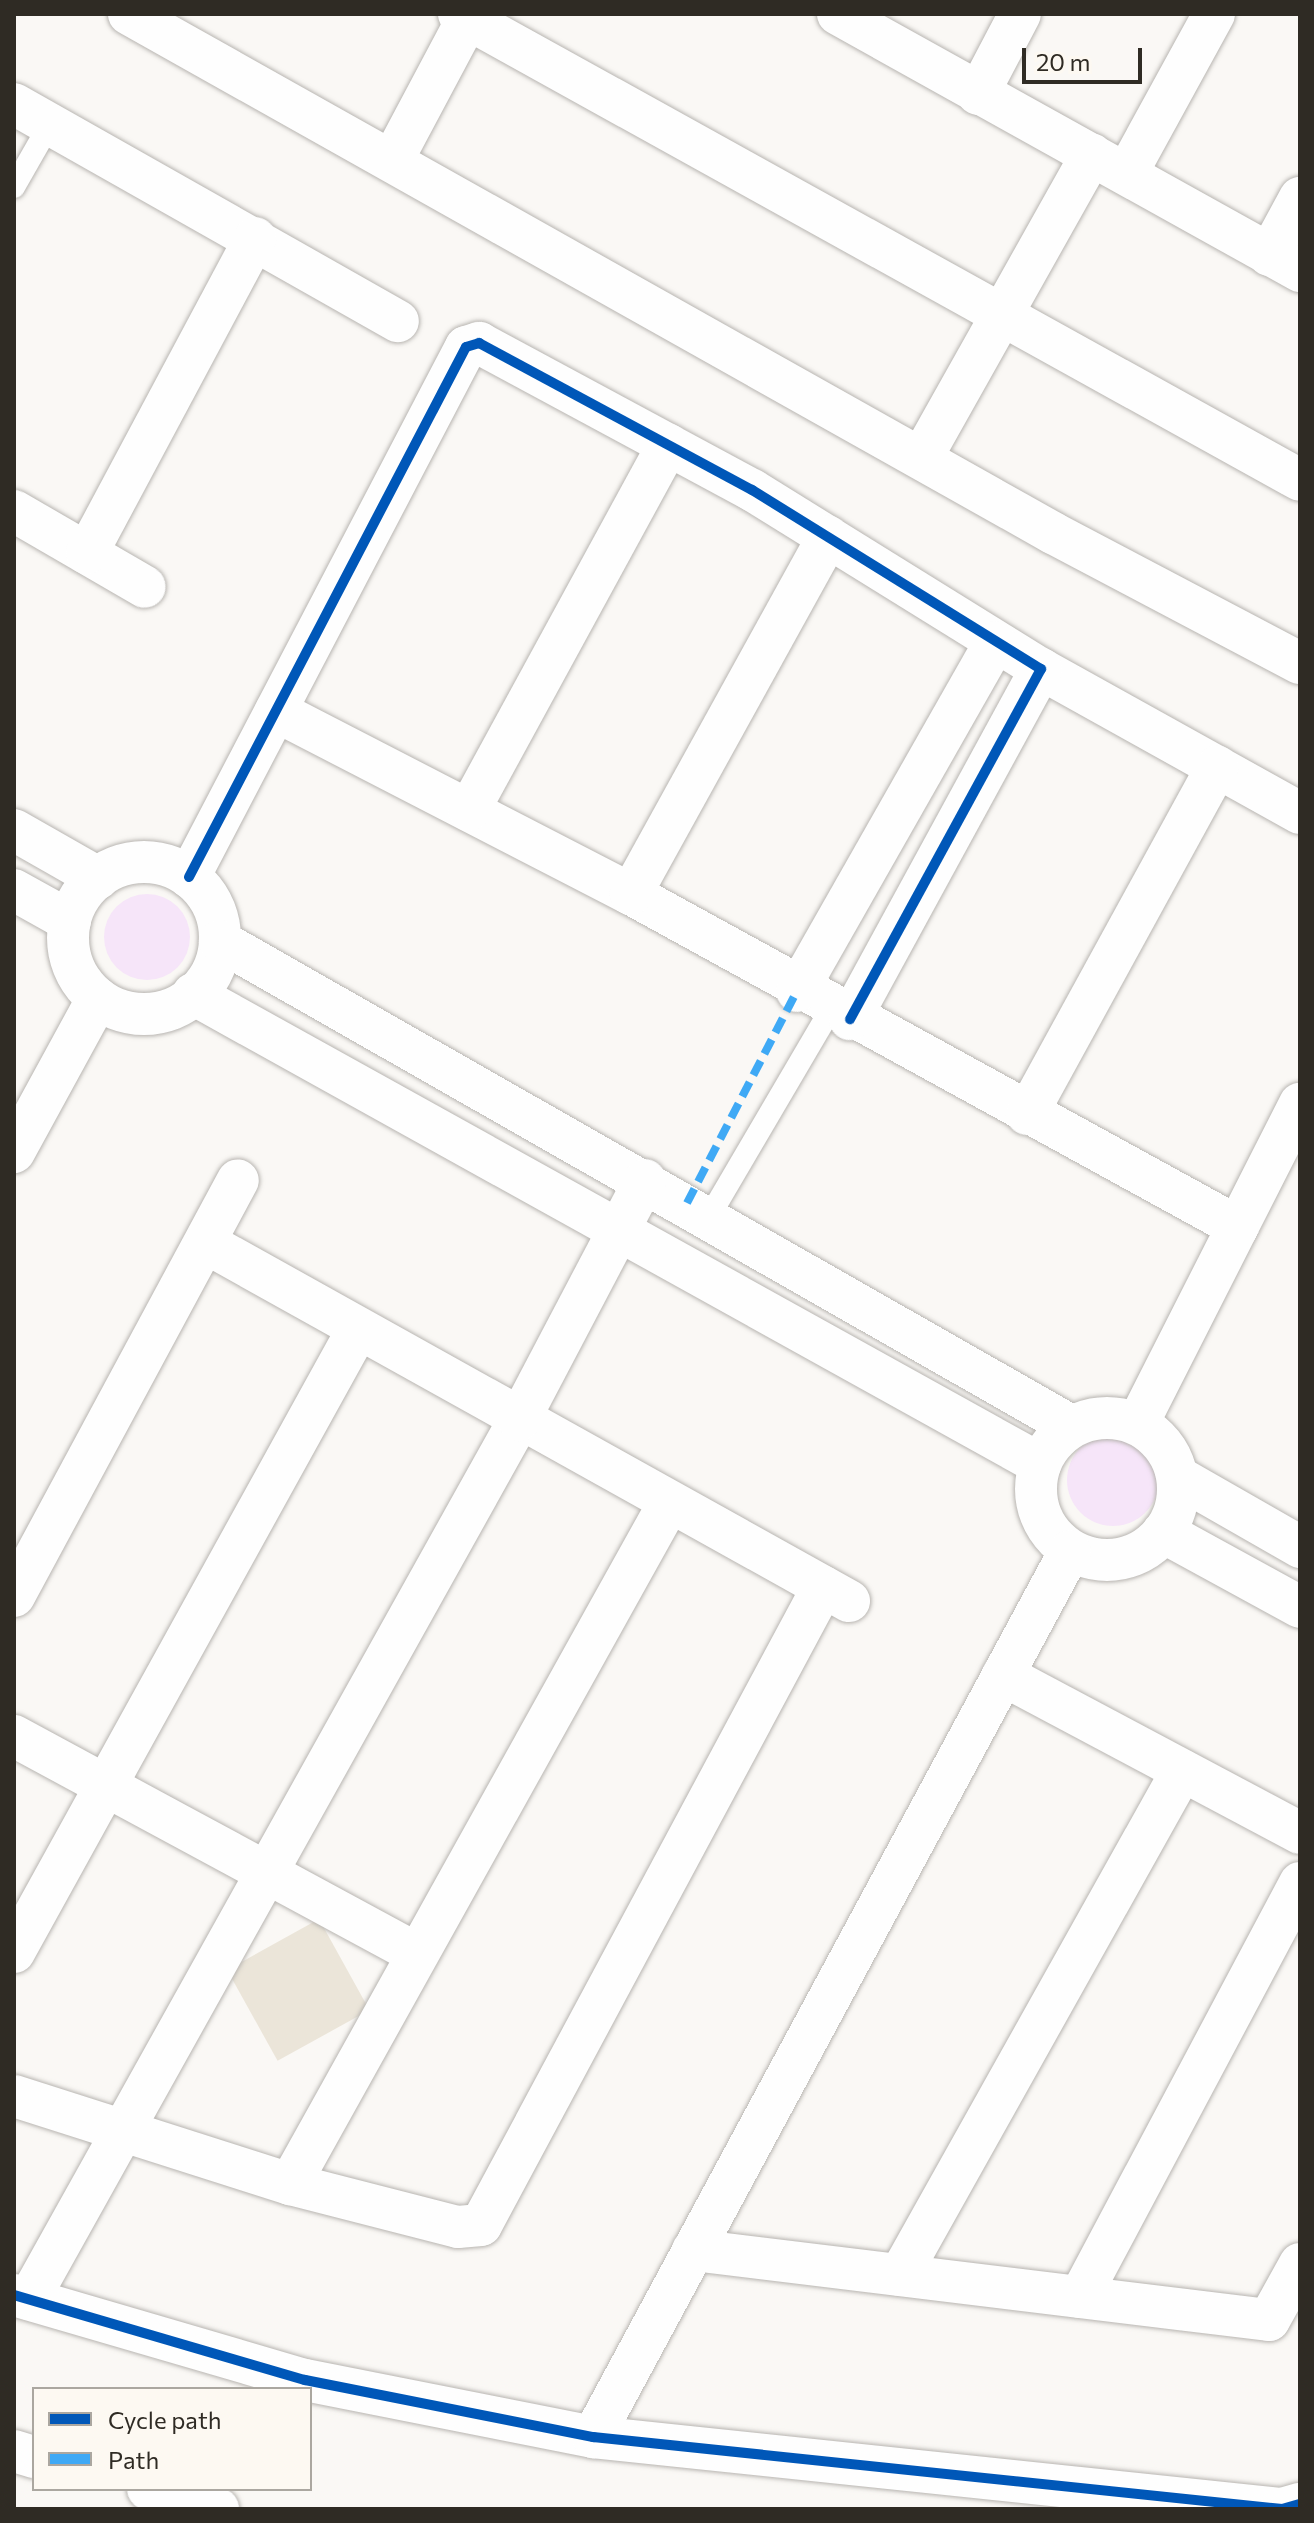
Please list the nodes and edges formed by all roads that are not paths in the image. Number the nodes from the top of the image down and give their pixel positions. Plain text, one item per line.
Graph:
1 (129, 14) edge
2 (838, 14) edge
3 (1020, 14) edge
4 (1214, 14) edge
5 (466, 16) edge
6 (978, 94) junction
7 (14, 104) edge
8 (50, 124) junction
9 (393, 159) junction
10 (1110, 164) junction
11 (14, 187) edge
12 (1300, 198) edge
13 (255, 238) junction
14 (1285, 263) edge
15 (1003, 316) junction
16 (398, 321) dead end
17 (668, 445) junction
18 (922, 457) junction
19 (1300, 480) edge
20 (14, 511) edge
21 (828, 537) junction
22 (87, 553) junction
23 (145, 587) dead end
24 (995, 642) junction
25 (1300, 663) edge
26 (1041, 669) junction
27 (276, 711) junction
28 (1217, 767) junction
29 (469, 810) junction
30 (1300, 813) edge
31 (14, 830) edge
32 (189, 877) junction
33 (98, 878) junction
34 (14, 890) edge
35 (631, 894) junction
36 (70, 921) junction
37 (220, 941) junction
38 (193, 994) junction
39 (98, 998) junction
40 (826, 1005) junction
41 (1300, 1104) edge
42 (1027, 1114) junction
43 (14, 1152) edge
44 (238, 1180) dead end
45 (645, 1180) junction
46 (709, 1217) junction
47 (1238, 1227) junction
48 (617, 1229) junction
49 (206, 1243) junction
50 (358, 1329) junction
51 (519, 1420) junction
52 (1138, 1423) junction
53 (1071, 1426) junction
54 (1040, 1464) junction
55 (1178, 1477) junction
56 (669, 1503) junction
57 (1163, 1532) junction
58 (1300, 1547) edge
59 (1070, 1551) junction
60 (14, 1596) edge
61 (1300, 1607) edge
62 (1003, 1675) junction
63 (14, 1736) edge
64 (1182, 1771) junction
65 (105, 1785) junction
66 (1300, 1833) edge
67 (268, 1872) junction
68 (1300, 1883) edge
69 (14, 1952) edge
70 (415, 1953) junction
71 (14, 2096) edge
72 (120, 2128) junction
73 (290, 2184) junction
74 (693, 2250) junction
75 (1300, 2264) edge
76 (900, 2275) junction
77 (22, 2297) edge
78 (1080, 2297) junction
79 (593, 2437) junction
80 (155, 2491) edge
81 (1300, 2504) edge
82 (218, 2509) edge

1 - 9 street
2 - 6 street
3 - 6 street
4 - 10 street
5 - 9 street
5 - 15 street
6 - 10 street
7 - 8 street
8 - 11 lane
8 - 13 street
9 - 18 street
10 - 14 street
10 - 15 street
12 - 14 street
13 - 16 street
13 - 22 street
15 - 18 street
15 - 19 street
17 - 21 street
17 - 27 street
17 - 29 street
18 - 25 street
20 - 22 street
21 - 24 street
21 - 35 street
22 - 23 street
24 - 26 street
24 - 40 street
26 - 28 street
26 - 40 street
27 - 29 street
27 - 32 street
28 - 30 street
28 - 42 street
29 - 35 street
31 - 33 street
32 - 33 street
32 - 37 street
33 - 36 street
34 - 36 street
35 - 40 street
36 - 39 street
37 - 38 street
37 - 45 street
38 - 39 street
38 - 48 street
39 - 43 street
40 - 42 street
40 - 46 lane
41 - 47 street
42 - 47 street
44 - 49 street
45 - 46 street
45 - 48 street
46 - 53 street
47 - 52 street
48 - 51 street
48 - 54 street
49 - 50 street
49 - 60 street
50 - 51 street
50 - 65 street
51 - 56 street
51 - 67 street
52 - 53 street
52 - 55 street
53 - 54 street
54 - 59 street
55 - 57 street
55 - 58 street
56 - 70 street
56 - 73 street
57 - 59 street
57 - 61 street
59 - 62 street
62 - 64 street
62 - 74 street
63 - 65 street
64 - 66 street
64 - 76 street
65 - 67 street
65 - 69 street
67 - 70 street
67 - 72 street
68 - 78 street
70 - 73 street
71 - 72 street
72 - 73 street
72 - 77 street
74 - 76 street
74 - 79 street
75 - 78 street
76 - 78 street
77 - 79 street
79 - 81 street
80 - 82 street

